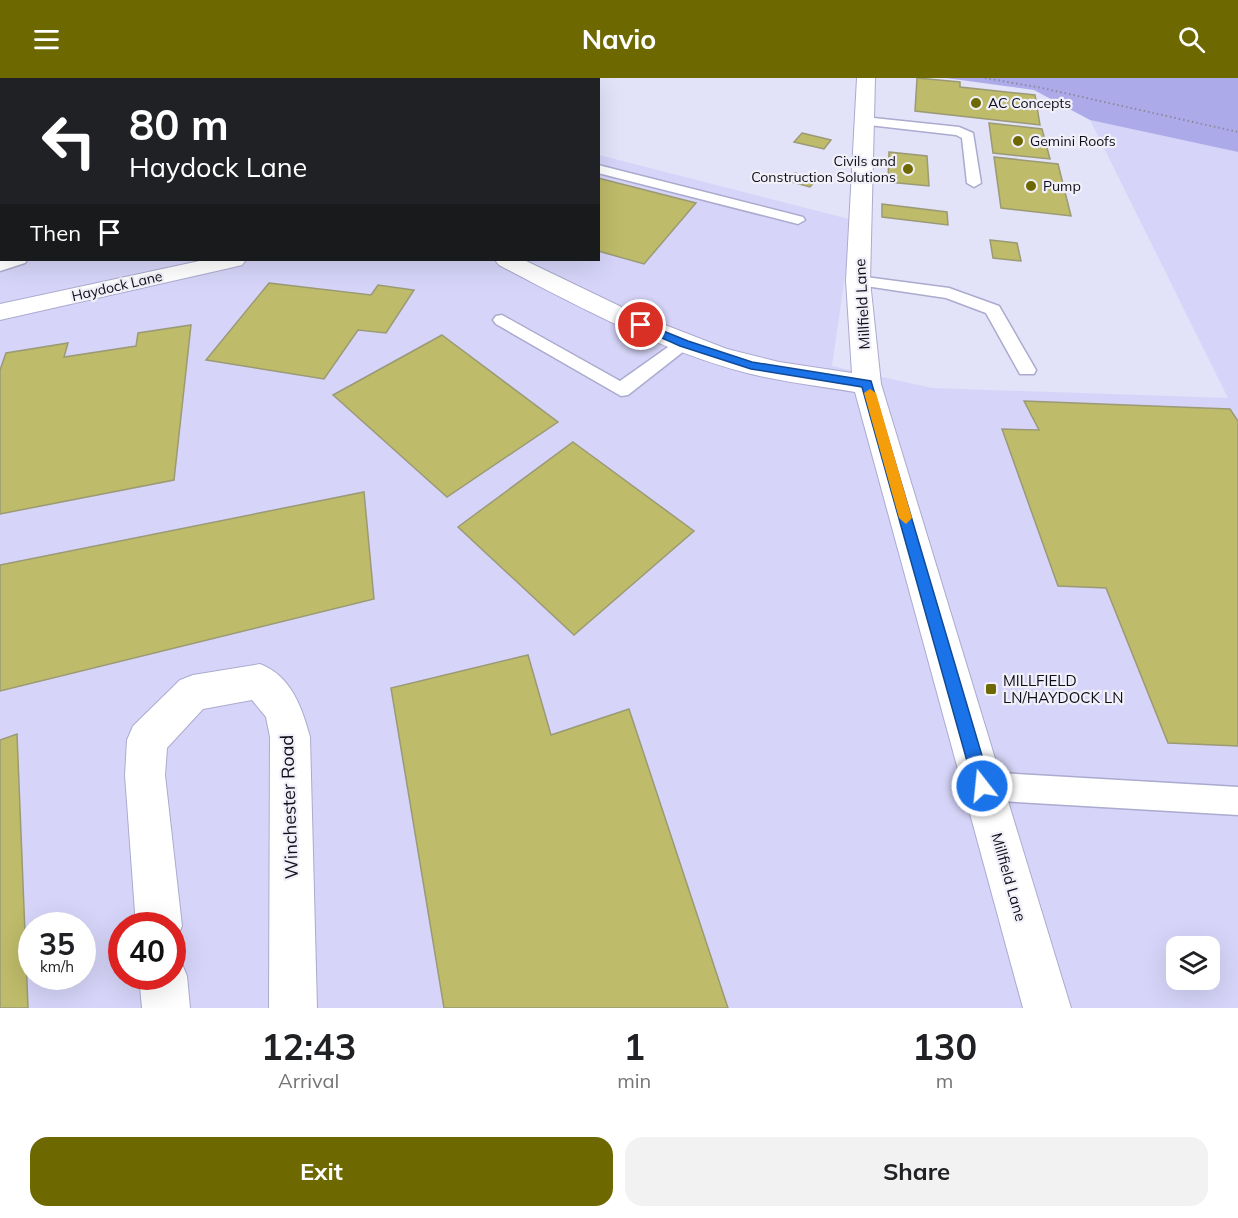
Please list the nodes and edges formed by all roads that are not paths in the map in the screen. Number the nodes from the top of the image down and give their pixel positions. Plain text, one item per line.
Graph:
1 (866, 78) edge
2 (864, 121) junction
3 (600, 170) edge
4 (974, 183) dead end
5 (798, 220) dead end
6 (16, 261) edge
7 (230, 261) edge
8 (509, 261) edge
9 (0, 266) edge
10 (858, 281) junction
11 (0, 312) edge
12 (502, 320) dead end
13 (684, 344) junction
14 (1027, 370) dead end
15 (867, 384) junction
16 (982, 786) junction
17 (1238, 801) edge
18 (158, 912) edge
19 (164, 990) edge
20 (166, 1008) edge
21 (293, 1008) edge
22 (1047, 1008) edge

1 - 2 street, Millfield Lane
2 - 4 lane
2 - 10 street, Millfield Lane
3 - 5 lane
6 - 9 lane
7 - 11 street, Haydock Lane
8 - 13 street
10 - 14 lane
10 - 15 street, Millfield Lane
12 - 13 lane
13 - 15 street
15 - 16 street, Millfield Lane
16 - 17 lane
16 - 22 street, Millfield Lane
18 - 21 street, Winchester Road
19 - 20 street

